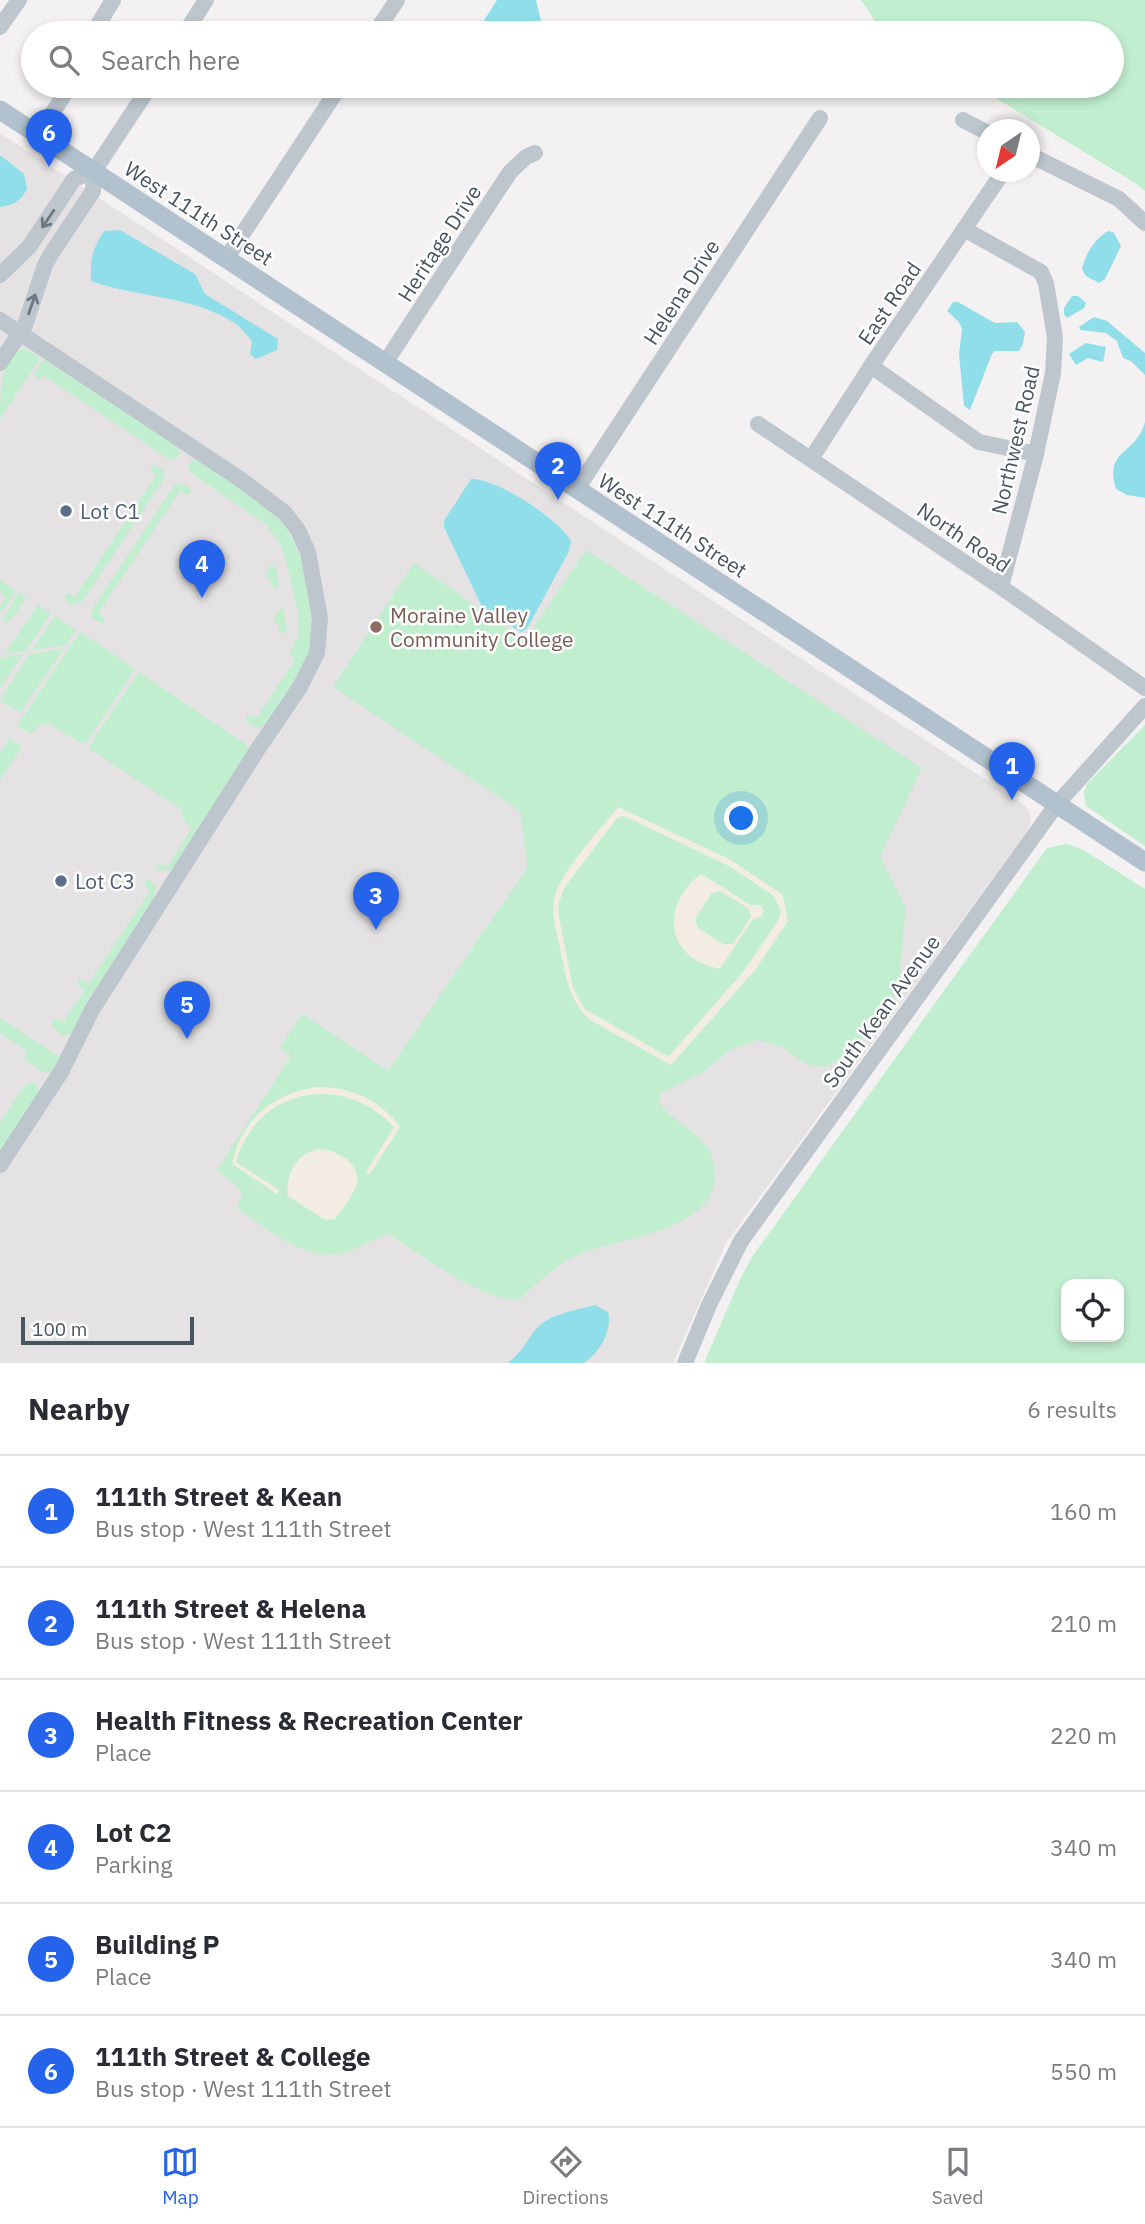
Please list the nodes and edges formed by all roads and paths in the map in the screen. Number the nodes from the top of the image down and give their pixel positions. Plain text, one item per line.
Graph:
1 (19, 0) edge
2 (113, 0) edge
3 (206, 0) edge
4 (397, 0) edge
5 (100, 21) edge
6 (192, 21) edge
7 (383, 21) edge
8 (0, 27) edge
9 (62, 98) edge
10 (142, 98) edge
11 (332, 98) edge
12 (0, 110) edge
13 (820, 118) dead end
14 (963, 120) dead end
15 (977, 127) edge
16 (38, 135) junction
17 (535, 153) dead end
18 (1040, 160) edge
19 (93, 171) junction
20 (996, 182) edge
21 (1145, 223) edge
22 (964, 229) junction
23 (226, 258) junction
24 (0, 275) edge
25 (0, 320) edge
26 (20, 333) junction
27 (0, 363) edge
28 (385, 363) junction
29 (871, 366) junction
30 (758, 424) dead end
31 (1036, 454) junction
32 (811, 459) junction
33 (577, 489) junction
34 (1001, 587) junction
35 (1145, 688) edge
36 (1145, 706) edge
37 (1057, 804) junction
38 (1145, 862) edge
39 (0, 1165) edge
40 (685, 1363) edge

1 - 8 street
2 - 5 street
3 - 6 street
4 - 7 street
9 - 16 street
10 - 19 street
11 - 23 street
12 - 16 main road, West 111th Street
13 - 33 street, Helena Drive
14 - 15 street
16 - 19 main road, West 111th Street
17 - 28 street, Heritage Drive
18 - 21 street
19 - 23 main road, West 111th Street
19 -> 24 street
26 -> 19 street
20 - 22 street, East Road
22 - 29 street, East Road
22 - 31 street, Northwest Road
23 - 28 main road, West 111th Street
25 - 26 street
26 - 27 street
26 - 39 street
28 - 33 main road, West 111th Street
29 - 31 street
29 - 32 street, East Road
30 - 32 street, North Road
31 - 34 street, Northwest Road
32 - 34 street, North Road
33 - 37 main road, West 111th Street
34 - 35 street, North Road
36 - 37 street, South Kean Avenue
37 - 38 main road, West 111th Street
37 - 40 street, South Kean Avenue

